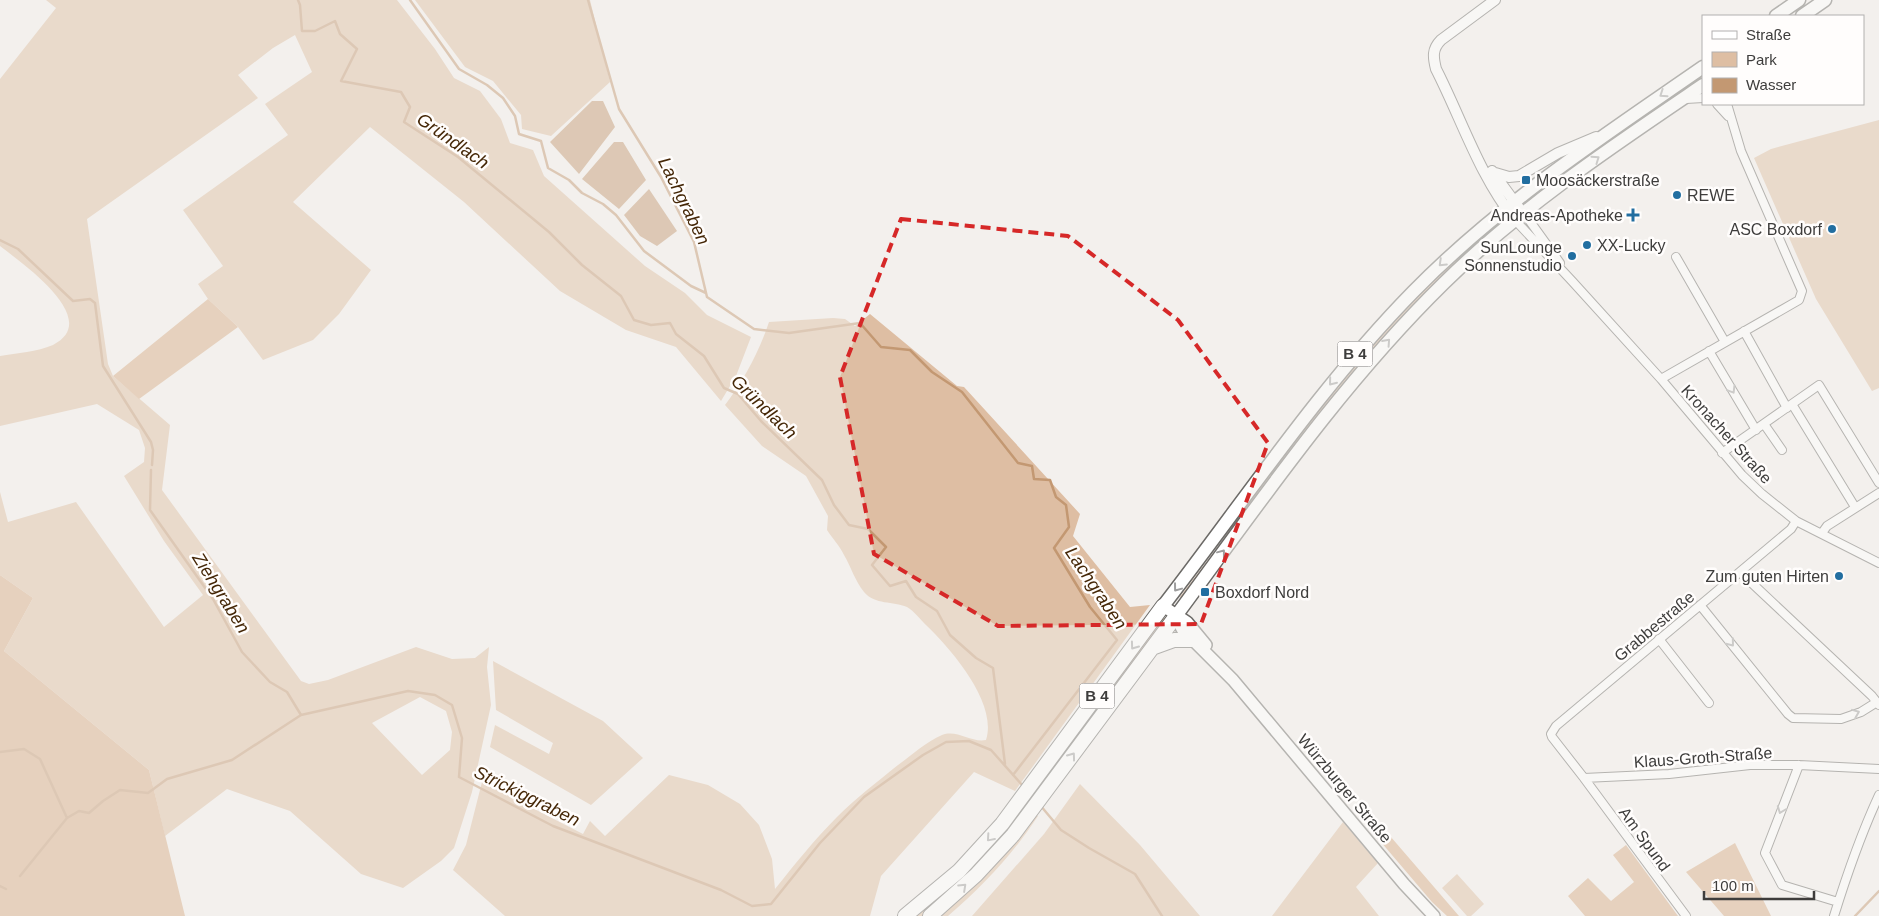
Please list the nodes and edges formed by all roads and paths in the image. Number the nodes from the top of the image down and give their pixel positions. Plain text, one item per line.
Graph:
1 (1495, 0) edge
2 (1799, 0) edge
3 (1825, 0) edge
4 (1777, 15) edge
5 (1803, 15) edge
6 (1702, 68) edge
7 (1702, 86) edge
8 (1702, 98) edge
9 (1682, 99) junction
10 (1718, 105) edge
11 (1727, 105) edge
12 (1731, 120) junction
13 (1604, 134) junction
14 (1478, 159) junction
15 (1492, 172) junction
16 (1510, 205) junction
17 (1519, 217) junction
18 (1676, 258) dead end
19 (1744, 331) junction
20 (1725, 342) junction
21 (1709, 351) junction
22 (1661, 380) junction
23 (1789, 406) junction
24 (1764, 424) junction
25 (1756, 430) junction
26 (1782, 450) dead end
27 (1722, 453) junction
28 (1879, 482) edge
29 (1879, 493) edge
30 (1855, 507) junction
31 (1796, 521) junction
32 (1822, 533) junction
33 (1879, 563) edge
34 (1740, 572) junction
35 (1700, 605) junction
36 (1163, 606) junction
37 (1176, 616) junction
38 (1658, 639) junction
39 (1192, 640) junction
40 (1151, 648) junction
41 (1233, 680) junction
42 (1709, 703) dead end
43 (1878, 703) edge
44 (1798, 765) junction
45 (1879, 769) edge
46 (1584, 778) junction
47 (1879, 794) edge
48 (1838, 902) junction
49 (905, 916) edge
50 (930, 916) edge
51 (1434, 916) edge
52 (1686, 916) edge
53 (1834, 916) edge

1 - 14 street
2 - 4 main road
3 - 5 main road
6 -> 13 main road, B 4
7 - 9 main road, B 4
8 - 9 street
17 -> 9 main road, B 4
10 - 12 street
11 - 12 street
12 - 19 street
13 - 15 street, B 4
13 - 16 main road, B 4
14 - 15 street
14 - 16 street
15 - 16 street
16 - 17 street
16 -> 36 main road, B 4
17 - 22 street, Kronacher Straße
37 -> 17 main road, B 4
18 - 20 street
19 - 20 street
19 - 23 street
20 - 21 street
21 - 22 street
21 -> 25 street
22 - 27 street, Kronacher Straße
23 - 24 street
23 - 28 street
23 - 30 street
24 - 25 street
24 - 26 street
25 - 27 street
27 - 31 street, Kronacher Straße
29 - 30 street
30 - 32 street
31 - 32 street, Kronacher Straße
31 - 34 street, Grabbestraße
32 - 33 street, Kronacher Straße
34 - 35 street, Grabbestraße
34 - 43 street
35 - 38 street, Grabbestraße
35 -> 43 street
36 - 37 main road, Würzburger Straße
36 -> 49 highway, B 4
37 - 39 main road, Würzburger Straße
37 - 40 highway, B 4
37 - 41 main road, Würzburger Straße
38 - 42 street
38 - 46 street, Grabbestraße
39 - 40 highway
39 - 41 main road, Würzburger Straße
50 -> 40 highway, B 4
41 - 51 main road, Würzburger Straße
44 - 45 street, Klaus-Groth-Straße
44 - 46 street, Klaus-Groth-Straße
44 -> 48 street
46 - 52 street, Am Spund
47 - 48 street
48 - 53 street

